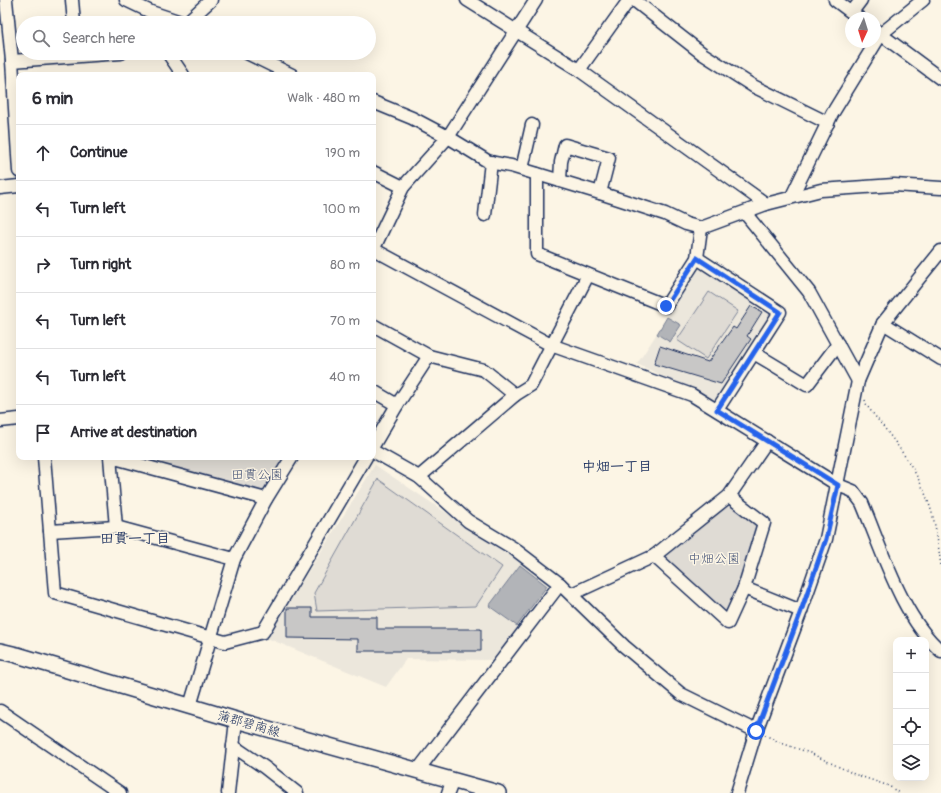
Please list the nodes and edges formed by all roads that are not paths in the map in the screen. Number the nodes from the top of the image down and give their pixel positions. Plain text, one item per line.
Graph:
1 (6, 0) edge
2 (72, 0) edge
3 (126, 0) edge
4 (211, 0) edge
5 (467, 0) edge
6 (536, 0) edge
7 (629, 0) edge
8 (634, 0) edge
9 (835, 0) edge
10 (861, 0) edge
11 (923, 0) edge
12 (851, 12) edge
13 (856, 12) edge
14 (73, 16) edge
15 (163, 16) edge
16 (193, 16) edge
17 (881, 30) edge
18 (518, 31) junction
19 (881, 34) edge
20 (869, 48) edge
21 (30, 60) edge
22 (173, 60) edge
23 (261, 60) edge
24 (12, 62) junction
25 (275, 67) junction
26 (579, 70) junction
27 (181, 72) edge
28 (269, 72) edge
29 (286, 72) edge
30 (941, 79) edge
31 (16, 103) edge
32 (376, 103) edge
33 (828, 122) junction
34 (532, 126) dead end
35 (448, 137) junction
36 (491, 162) junction
37 (522, 169) junction
38 (376, 174) edge
39 (537, 174) junction
40 (560, 181) junction
41 (16, 186) edge
42 (403, 187) junction
43 (0, 188) edge
44 (941, 188) edge
45 (600, 193) junction
46 (792, 196) junction
47 (766, 204) junction
48 (745, 213) junction
49 (485, 215) dead end
50 (701, 228) junction
51 (376, 243) edge
52 (376, 251) edge
53 (941, 251) edge
54 (697, 258) junction
55 (588, 275) junction
56 (883, 323) junction
57 (376, 327) edge
58 (838, 344) junction
59 (551, 345) junction
60 (754, 353) junction
61 (429, 356) junction
62 (941, 359) edge
63 (858, 381) junction
64 (376, 393) edge
65 (515, 395) junction
66 (397, 405) junction
67 (717, 410) junction
68 (16, 419) edge
69 (0, 420) edge
70 (376, 441) edge
71 (767, 441) junction
72 (376, 453) edge
73 (44, 460) edge
74 (111, 460) edge
75 (122, 460) edge
76 (290, 460) edge
77 (364, 460) edge
78 (419, 477) junction
79 (838, 485) junction
80 (729, 496) junction
81 (266, 499) junction
82 (116, 527) junction
83 (50, 531) junction
84 (654, 556) junction
85 (234, 559) junction
86 (560, 584) junction
87 (744, 588) junction
88 (572, 594) junction
89 (801, 611) junction
90 (211, 638) junction
91 (0, 651) edge
92 (941, 651) edge
93 (190, 706) junction
94 (0, 711) edge
95 (236, 720) junction
96 (756, 731) junction
97 (233, 746) junction
98 (418, 770) junction
99 (451, 787) edge
100 (120, 793) edge
101 (228, 793) edge
102 (297, 793) edge
103 (498, 793) edge
104 (738, 793) edge

1 - 24 street
2 - 14 street
3 - 15 street
4 - 16 street
5 - 18 street
6 - 18 street
7 - 26 street
8 - 33 street
9 - 12 street
10 - 13 street
11 - 17 street
18 - 26 street
18 - 35 street
19 - 30 street
20 - 33 street
21 - 24 street
22 - 27 street
23 - 25 street
24 - 31 street
25 - 28 street
25 - 29 street
26 - 47 street
32 - 35 street
33 - 46 street
34 - 37 street
35 - 36 street
35 - 42 street
36 - 37 street
36 - 49 street
37 - 39 street
38 - 42 street
39 - 40 street
39 - 55 street
40 - 45 street
40 - 45 street
41 - 43 street
42 - 51 street
44 - 46 street
45 - 50 street
46 - 47 street
47 - 48 street
48 - 50 street
48 - 58 street
50 - 54 street
52 - 59 street
53 - 56 street
54 - 55 street
54 - 60 street
55 - 59 street
56 - 62 street
56 - 63 street
57 - 61 street
58 - 60 street
58 - 63 street
59 - 65 street
59 - 67 street
60 - 67 street
61 - 65 street
61 - 66 street
63 - 79 street
64 - 66 street
65 - 78 street
66 - 70 street
67 - 71 street
68 - 69 street
71 - 79 street
71 - 80 street
72 - 78 street
73 - 83 street
74 - 82 street
75 - 81 street
76 - 81 street
77 - 90 street
78 - 86 street
79 - 89 street
79 - 92 street
80 - 84 street
80 - 87 street
81 - 85 street
82 - 83 street
82 - 85 street
83 - 90 street
84 - 87 street
84 - 88 street
85 - 90 street
86 - 88 street
86 - 98 street
87 - 89 street
88 - 96 street
89 - 96 street
90 - 93 street
91 - 93 main road, 蒲郡碧南線
93 - 95 main road, 蒲郡碧南線
94 - 100 street
95 - 97 street
95 - 98 main road, 蒲郡碧南線
96 - 104 street
97 - 101 street
97 - 102 street
98 - 99 main road, 蒲郡碧南線
99 - 103 main road, 蒲郡碧南線

